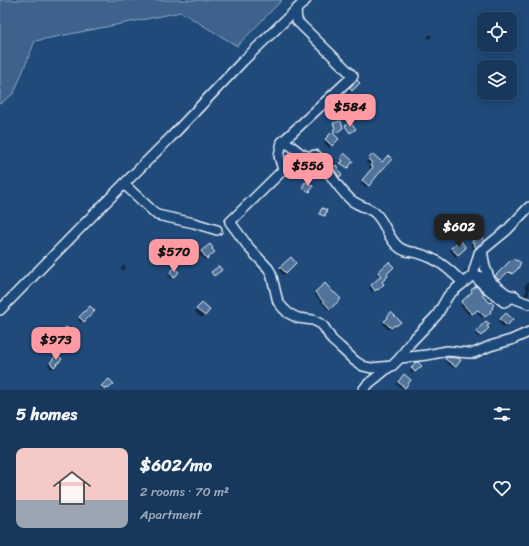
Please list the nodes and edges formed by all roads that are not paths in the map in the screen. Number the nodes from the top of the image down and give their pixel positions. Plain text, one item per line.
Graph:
1 (306, 0) edge
2 (296, 10) junction
3 (282, 142) junction
4 (124, 184) junction
5 (529, 207) edge
6 (217, 230) dead end
7 (482, 250) junction
8 (474, 275) junction
9 (490, 280) junction
10 (463, 283) junction
11 (515, 296) junction
12 (529, 304) edge
13 (0, 310) edge
14 (529, 332) edge
15 (400, 358) junction
16 (390, 366) junction
17 (363, 390) edge

1 - 2 street
2 - 3 street
2 - 4 street
3 - 10 street
3 - 16 street
4 - 6 street
4 - 13 street
5 - 7 street
7 - 8 street
7 - 9 street
8 - 9 street
8 - 10 street
8 - 11 street
9 - 11 street
10 - 15 street
11 - 12 street
14 - 15 street
15 - 16 street
16 - 17 street

